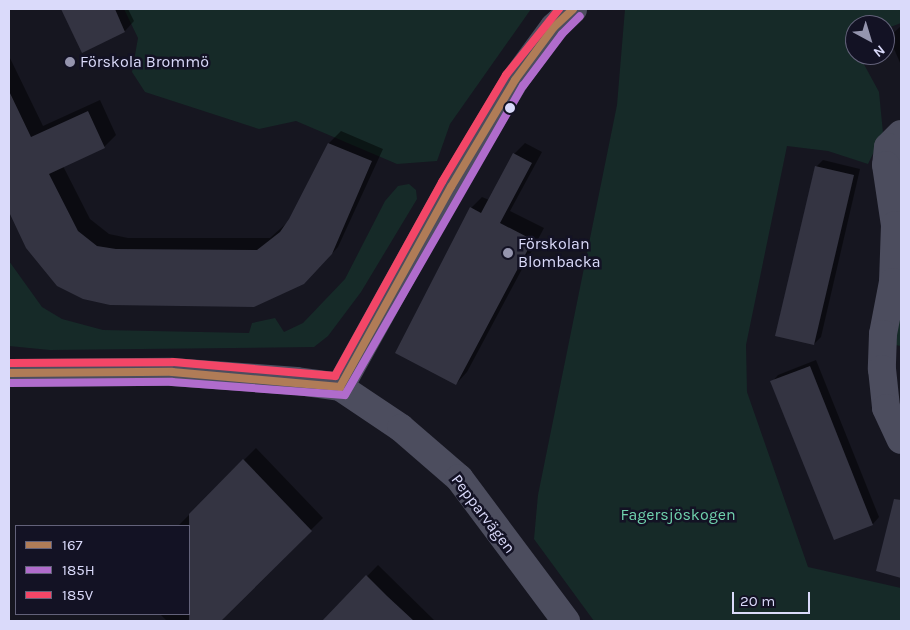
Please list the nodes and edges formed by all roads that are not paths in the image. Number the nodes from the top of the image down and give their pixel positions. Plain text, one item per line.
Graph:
1 (573, 9) edge
2 (901, 134) edge
3 (9, 373) edge
4 (340, 387) junction
5 (901, 440) edge
6 (566, 621) edge

1 - 4 street
2 - 5 street
3 - 4 street, Pepparvägen
4 - 6 street, Pepparvägen

